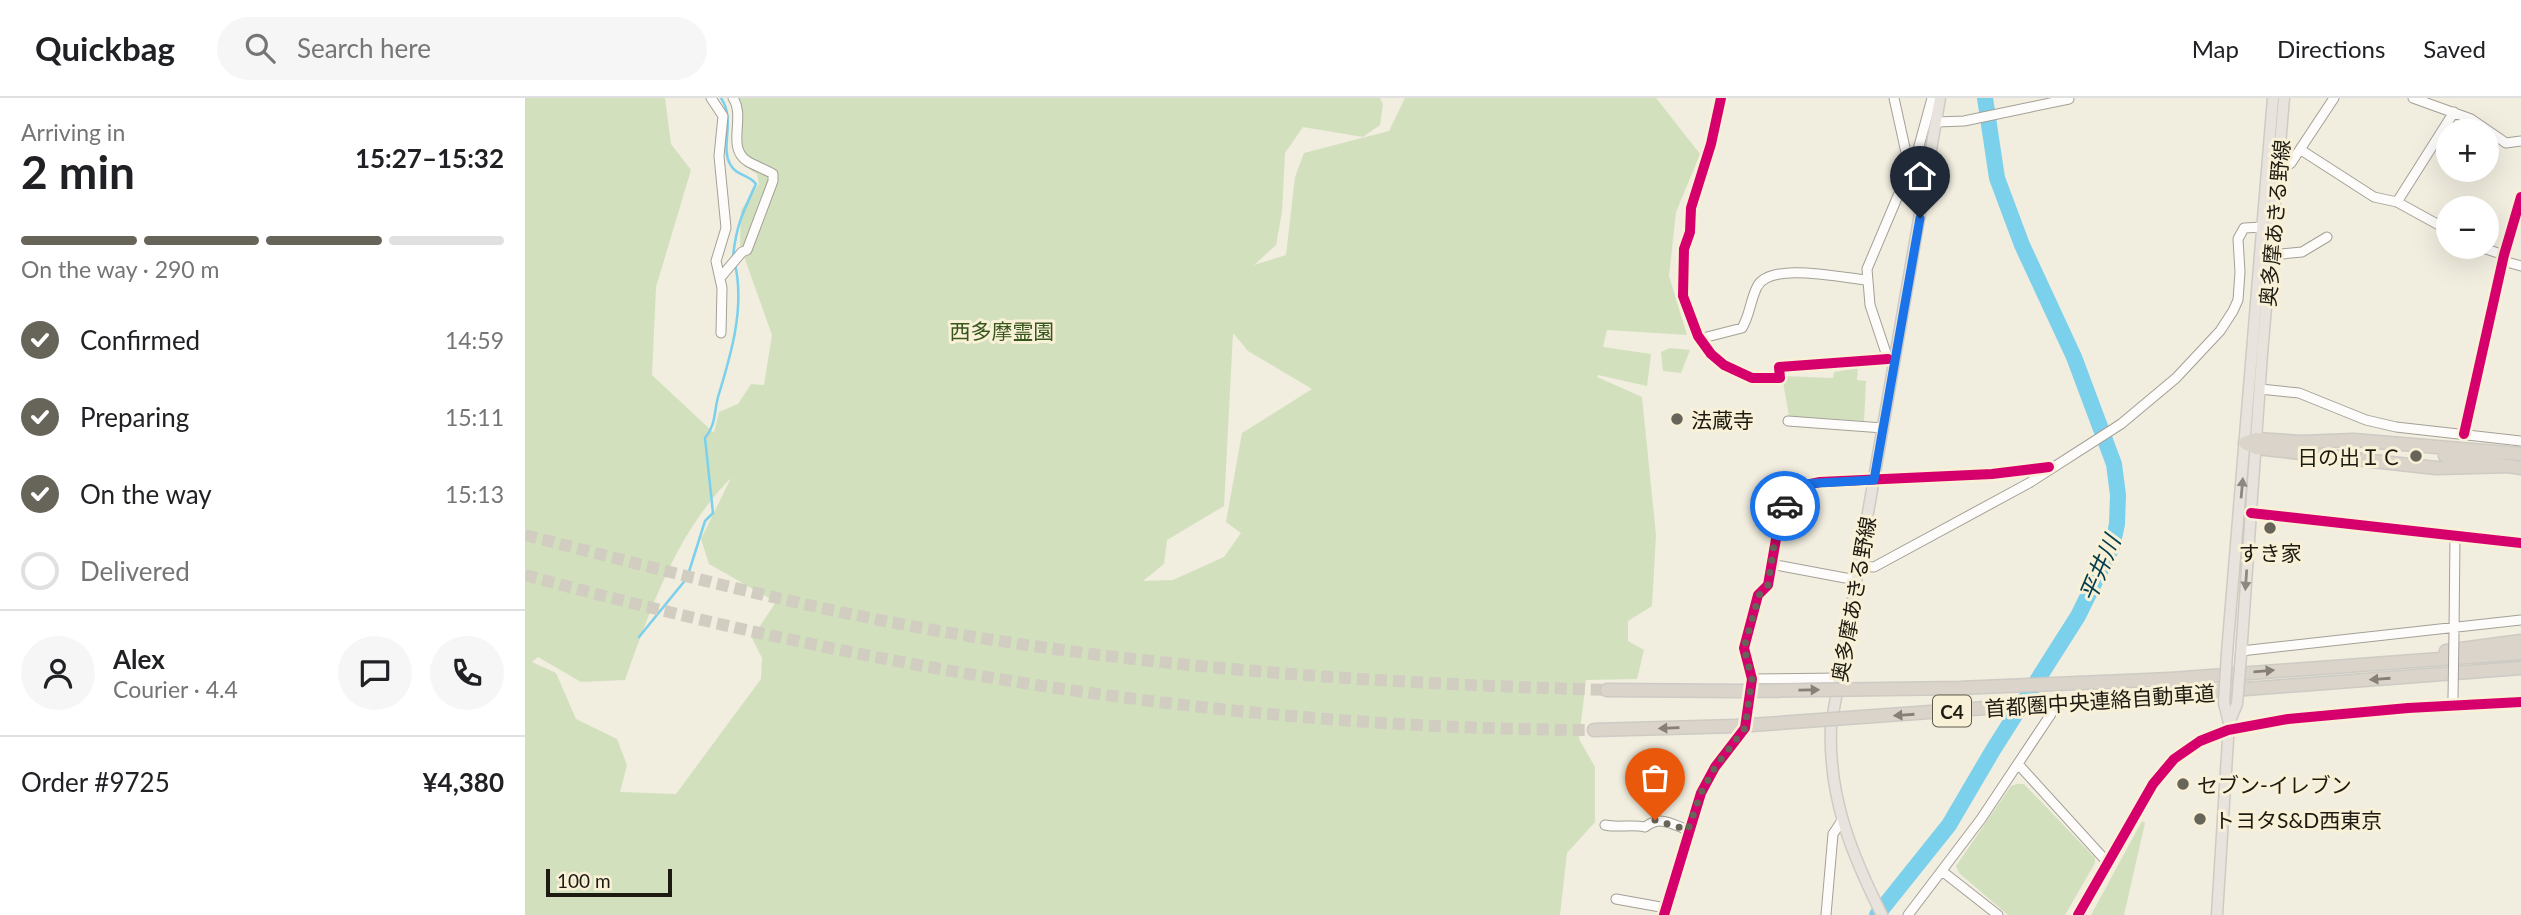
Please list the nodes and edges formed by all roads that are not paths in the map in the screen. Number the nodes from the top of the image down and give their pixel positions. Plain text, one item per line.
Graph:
1 (711, 98) edge
2 (733, 98) edge
3 (1721, 98) edge
4 (1894, 98) edge
5 (1932, 98) edge
6 (1940, 98) edge
7 (2273, 98) edge
8 (2284, 98) edge
9 (2334, 98) edge
10 (2413, 98) edge
11 (2069, 99) edge
12 (2454, 112) junction
13 (1937, 122) junction
14 (2521, 141) edge
15 (2301, 150) junction
16 (1909, 167) junction
17 (2273, 175) junction
18 (2521, 197) edge
19 (2397, 202) junction
20 (2517, 220) edge
21 (2436, 223) edge
22 (2263, 227) junction
23 (2327, 237) dead end
24 (2271, 255) junction
25 (2499, 256) edge
26 (2503, 258) junction
27 (2521, 266) edge
28 (720, 278) junction
29 (1866, 280) junction
30 (721, 333) dead end
31 (1699, 338) junction
32 (1891, 361) junction
33 (2260, 389) junction
34 (1788, 421) dead end
35 (1883, 428) junction
36 (2464, 434) junction
37 (2521, 441) edge
38 (2252, 443) junction
39 (2518, 462) edge
40 (2049, 467) junction
41 (1874, 480) junction
42 (2251, 513) junction
43 (2455, 536) junction
44 (2521, 544) edge
45 (1770, 564) junction
46 (1859, 566) junction
47 (1856, 580) junction
48 (2521, 620) edge
49 (2454, 631) junction
50 (2521, 641) edge
51 (2241, 653) junction
52 (2521, 653) edge
53 (2328, 666) junction
54 (2521, 668) edge
55 (2421, 676) junction
56 (2521, 676) edge
57 (1839, 678) junction
58 (1752, 679) junction
59 (1607, 690) tunnel mouth
60 (2453, 701) junction
61 (2521, 702) edge
62 (2056, 708) dead end
63 (2229, 727) junction
64 (1594, 730) tunnel mouth
65 (2018, 764) junction
66 (1841, 822) junction
67 (1605, 825) dead end
68 (1688, 830) junction
69 (2108, 863) junction
70 (1942, 871) junction
71 (1616, 899) dead end
72 (1665, 912) edge
73 (1990, 913) edge
74 (1826, 915) edge
75 (1882, 915) edge
76 (1908, 915) edge
77 (2078, 915) edge
78 (2217, 915) edge

1 - 28 street
2 - 28 street
3 - 31 street
4 - 16 street
5 - 16 street
6 - 13 main road, 奥多摩あきる野線
7 - 17 main road, 奥多摩あきる野線
8 - 17 main road, 奥多摩あきる野線
9 - 15 street
10 - 12 street
11 - 13 street
12 - 14 street
12 - 19 street
13 - 32 main road, 奥多摩あきる野線
15 - 17 street
15 - 19 street
16 - 29 street
17 - 22 main road, 奥多摩あきる野線
17 - 24 main road, 奥多摩あきる野線
18 - 20 street
19 - 21 street
20 - 26 street
22 - 38 main road, 奥多摩あきる野線
22 - 40 street
23 - 24 street
24 - 33 main road, 奥多摩あきる野線
25 - 26 street
26 - 27 street
26 - 36 street
28 - 30 street
29 - 31 street
29 - 32 street
31 - 32 street
32 - 35 main road, 奥多摩あきる野線
33 - 36 street
33 - 38 main road, 奥多摩あきる野線
34 - 35 street
35 - 41 main road, 奥多摩あきる野線
36 - 37 street
38 - 39 highway
38 - 39 highway
38 - 42 main road, 奥多摩あきる野線
63 -> 38 main road, 奥多摩あきる野線, bridge
40 - 41 street
40 - 46 street
41 - 45 street
41 - 46 main road, 奥多摩あきる野線
42 - 43 street
42 -> 51 main road, 奥多摩あきる野線
43 - 44 street
43 - 49 street
45 - 47 street
45 - 58 street
46 - 47 main road, 奥多摩あきる野線
47 - 57 main road, 奥多摩あきる野線
48 - 49 street
49 - 51 street
49 - 60 street, bridge
50 - 53 highway
51 - 63 main road, 奥多摩あきる野線, bridge
52 - 53 highway, 首都圏中央連絡自動車道 / C4
59 -> 53 highway, 首都圏中央連絡自動車道 / C4, bridge
54 - 55 highway, 首都圏中央連絡自動車道 / C4
55 - 56 highway
55 -> 64 highway, 首都圏中央連絡自動車道 / C4, bridge
57 - 58 street
57 - 66 main road, 奥多摩あきる野線
58 - 68 street
60 - 61 street
60 - 63 street
62 - 65 street
63 - 69 street
63 - 78 main road, 奥多摩あきる野線
65 - 69 street
65 - 70 street
66 - 74 street
66 - 75 main road, 奥多摩あきる野線
67 - 68 street
68 - 72 street
69 - 77 street
70 - 73 street
70 - 76 street
71 - 72 street

